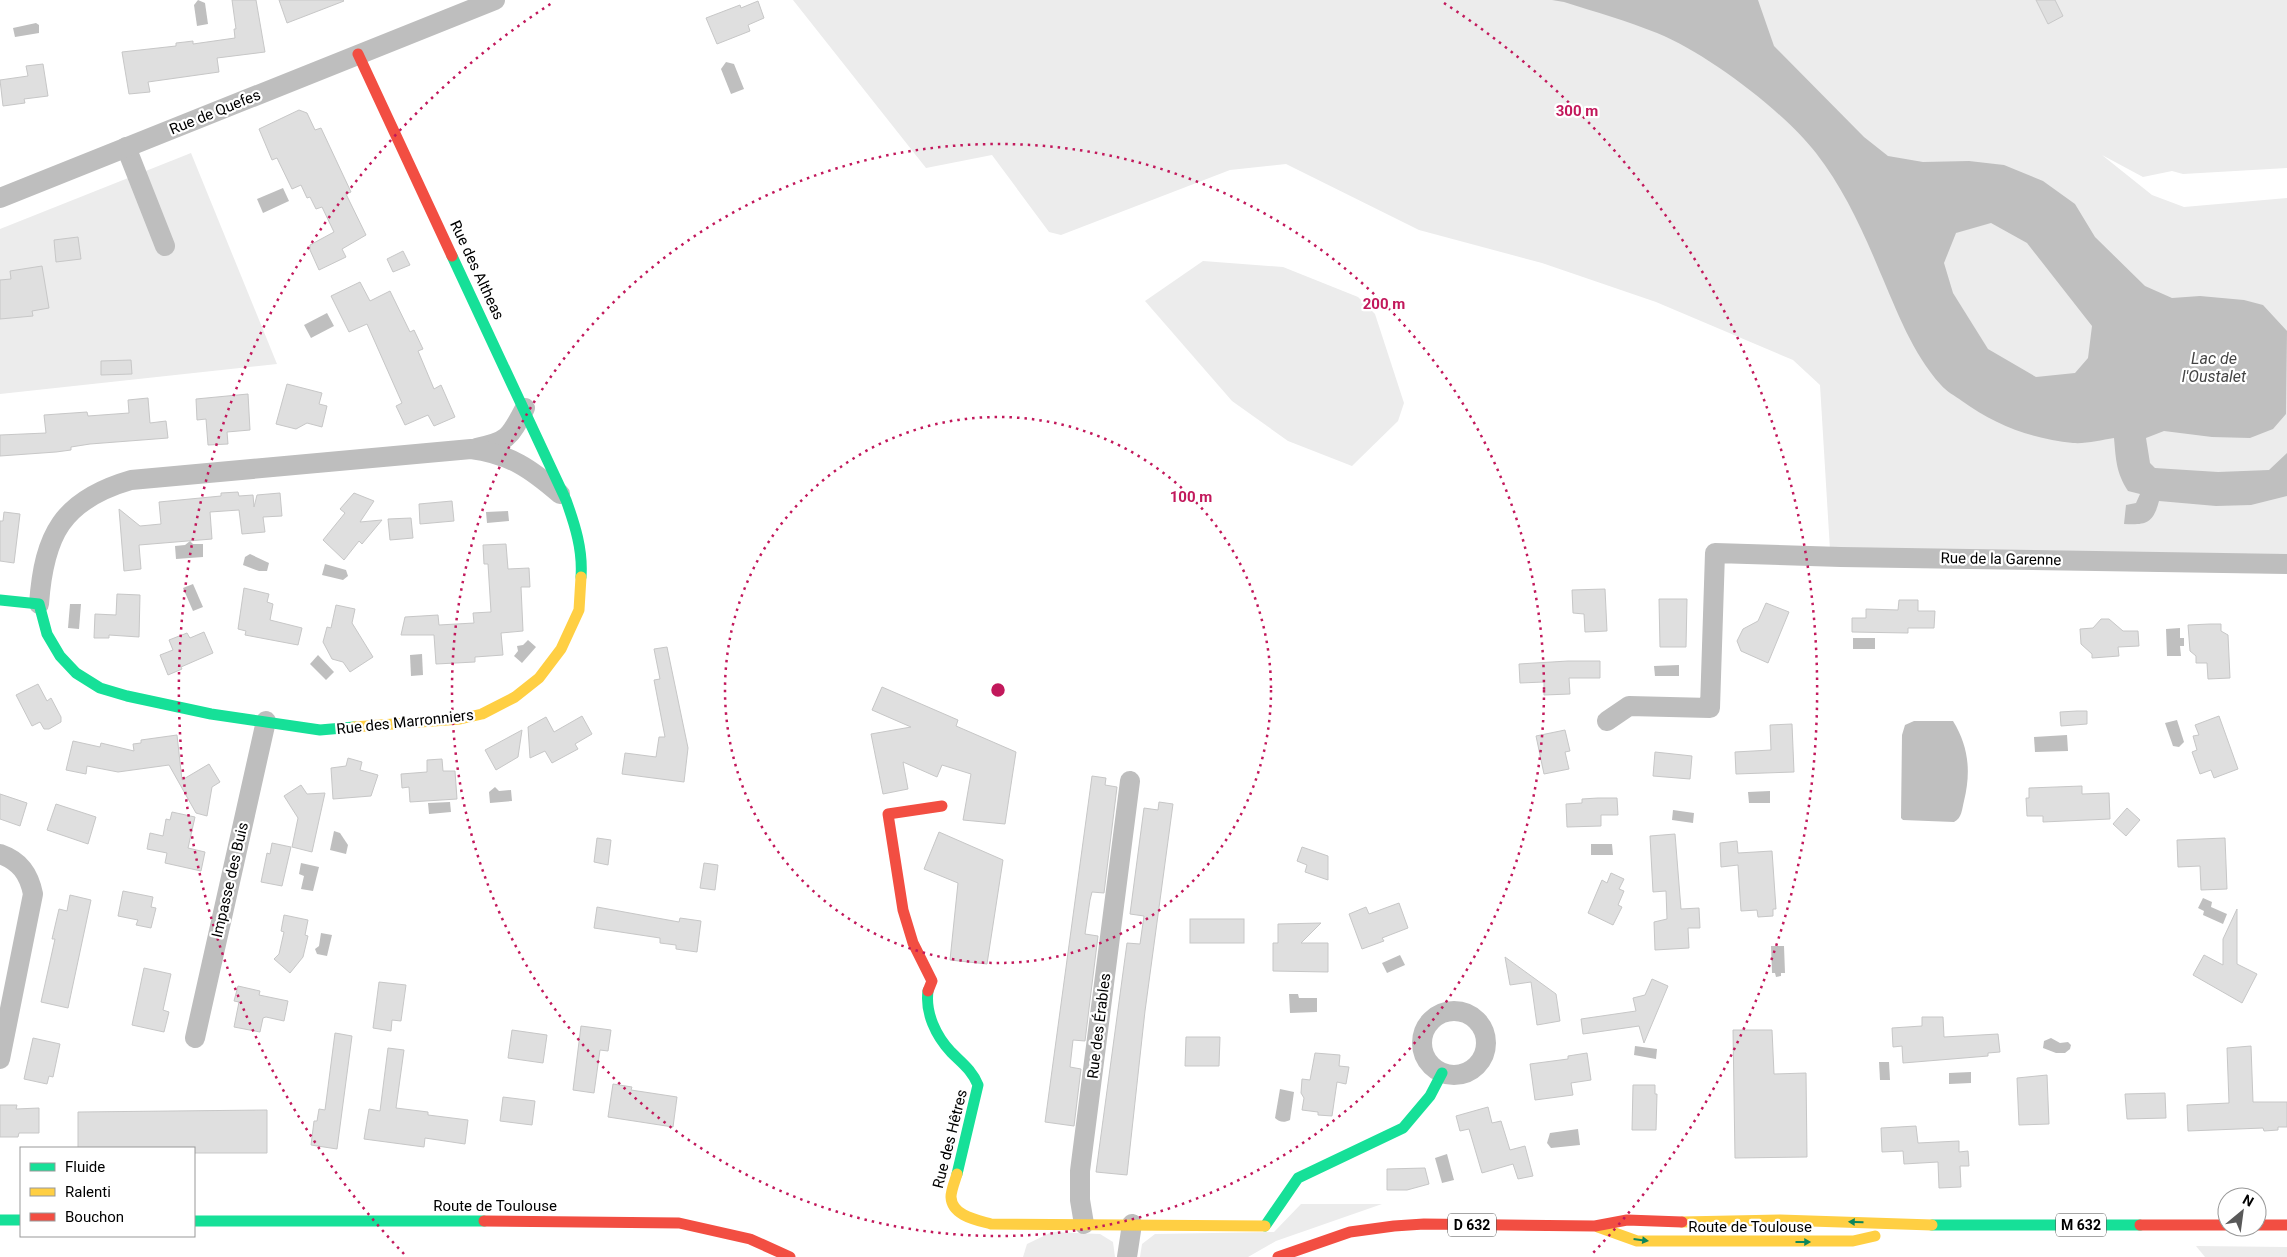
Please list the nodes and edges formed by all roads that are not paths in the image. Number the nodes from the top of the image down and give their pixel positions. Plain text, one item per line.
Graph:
1 (495, 0) edge
2 (358, 54) junction
3 (126, 147) junction
4 (0, 198) edge
5 (165, 246) dead end
6 (524, 408) junction
7 (471, 449) junction
8 (566, 500) junction
9 (2287, 564) edge
10 (0, 600) edge
11 (39, 604) junction
12 (266, 721) junction
13 (1607, 721) dead end
14 (1130, 781) dead end
15 (942, 806) dead end
16 (0, 854) edge
17 (195, 1038) dead end
18 (0, 1059) edge
19 (1442, 1073) dead end
20 (0, 1220) edge
21 (20, 1220) edge
22 (195, 1221) edge
23 (1084, 1224) junction
24 (1132, 1224) junction
25 (1934, 1224) joint
26 (1905, 1225) junction
27 (2217, 1225) edge
28 (2267, 1225) edge
29 (1595, 1226) junction
30 (2287, 1226) edge
31 (790, 1257) edge
32 (1127, 1257) edge
33 (1278, 1257) edge

1 - 2 street, Rue de Quefes
2 - 3 street, Rue de Quefes
2 - 6 street, Rue des Altheas
3 - 4 street, Rue de Quefes
3 - 5 street
6 - 7 street, Rue des Marronniers
6 - 8 street, Rue des Altheas
7 - 8 street, Rue des Marronniers
7 - 11 street, Rue des Marronniers
8 - 12 street, Rue des Marronniers
9 - 13 street, Rue de la Garenne
10 - 11 street
11 - 12 street, Rue des Marronniers
12 - 17 street, Impasse des Buis
14 - 23 street, Rue des Érables
15 - 23 street, Rue des Hêtres
16 - 18 street
19 - 24 street
20 - 21 street
22 - 31 street, Route de Toulouse
23 - 24 street
24 - 32 street
25 - 26 street, Route de Toulouse / D 632
25 - 27 street, M 632
26 -> 29 street, Route de Toulouse / D 632
29 -> 26 street, Route de Toulouse / D 632
28 - 30 street
29 - 33 street, Route de Toulouse / D 632

